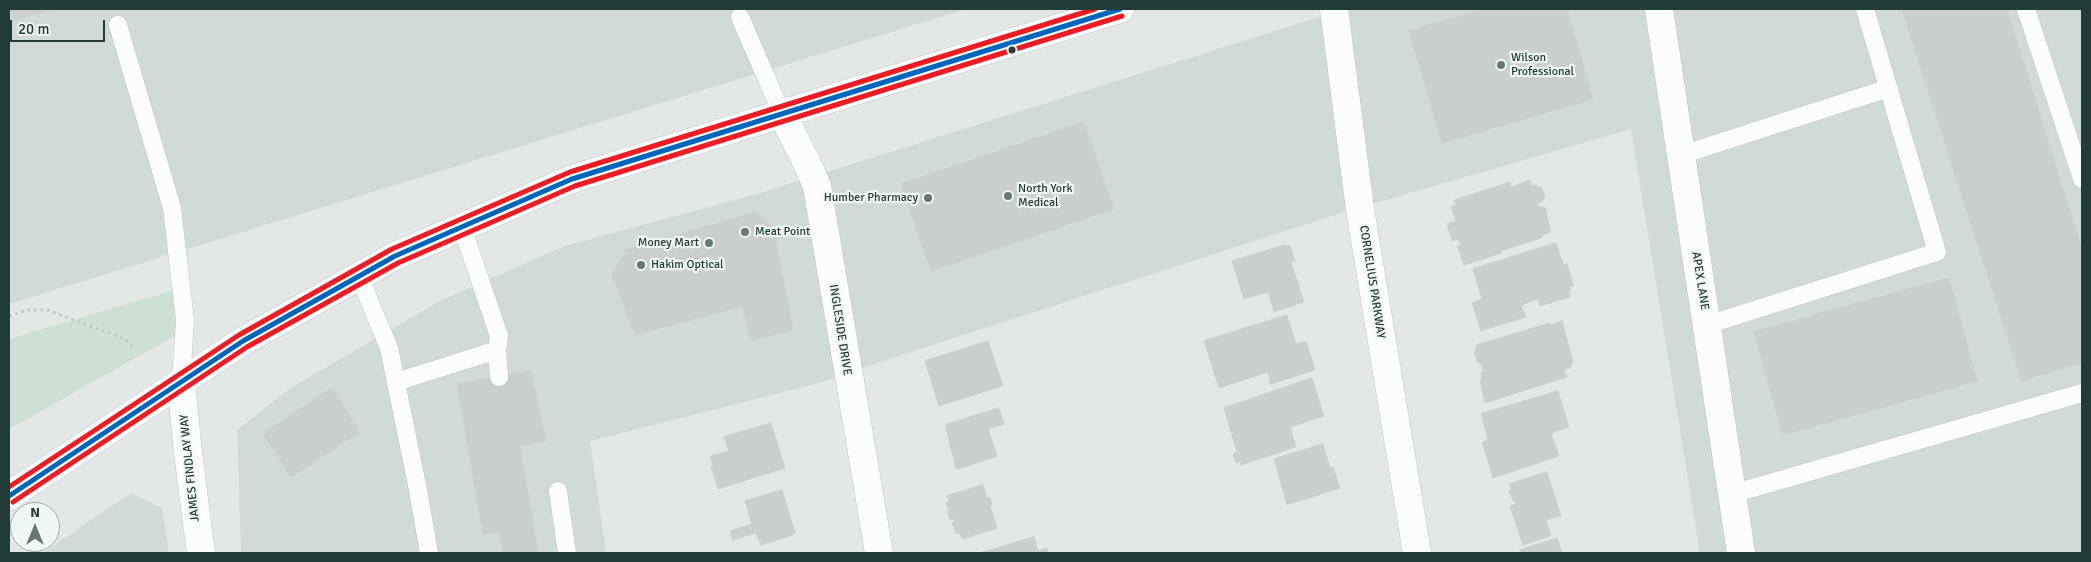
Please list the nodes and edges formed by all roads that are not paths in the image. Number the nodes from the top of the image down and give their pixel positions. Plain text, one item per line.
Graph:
1 (1120, 9) edge
2 (1334, 9) edge
3 (1659, 9) edge
4 (1865, 9) edge
5 (2026, 9) edge
6 (1081, 15) edge
7 (740, 17) dead end
8 (118, 25) dead end
9 (1889, 88) junction
10 (782, 114) junction
11 (1681, 155) junction
12 (2082, 179) edge
13 (462, 226) junction
14 (358, 276) junction
15 (1707, 325) junction
16 (497, 350) junction
17 (499, 376) dead end
18 (181, 382) junction
19 (396, 382) junction
20 (2082, 393) edge
21 (558, 491) dead end
22 (1732, 494) junction
23 (9, 496) edge
24 (201, 553) edge
25 (429, 553) edge
26 (568, 553) edge
27 (879, 553) edge
28 (1417, 553) edge
29 (1741, 553) edge

1 - 6 street
2 - 28 street, CORNELIUS PARKWAY
3 - 11 street, APEX LANE
4 - 9 lane
5 - 12 lane
6 - 10 street
7 - 10 lane
8 - 18 lane
9 - 11 lane
9 - 15 lane
10 - 13 street
10 - 27 street, INGLESIDE DRIVE
11 - 15 street, APEX LANE
13 - 14 street
13 - 16 lane
14 - 18 street
14 - 19 lane
15 - 22 street, APEX LANE
16 - 17 lane
16 - 19 lane
18 - 23 street
18 - 24 street, JAMES FINDLAY WAY
19 - 25 lane
20 - 22 lane
21 - 26 lane
22 - 29 street, APEX LANE

